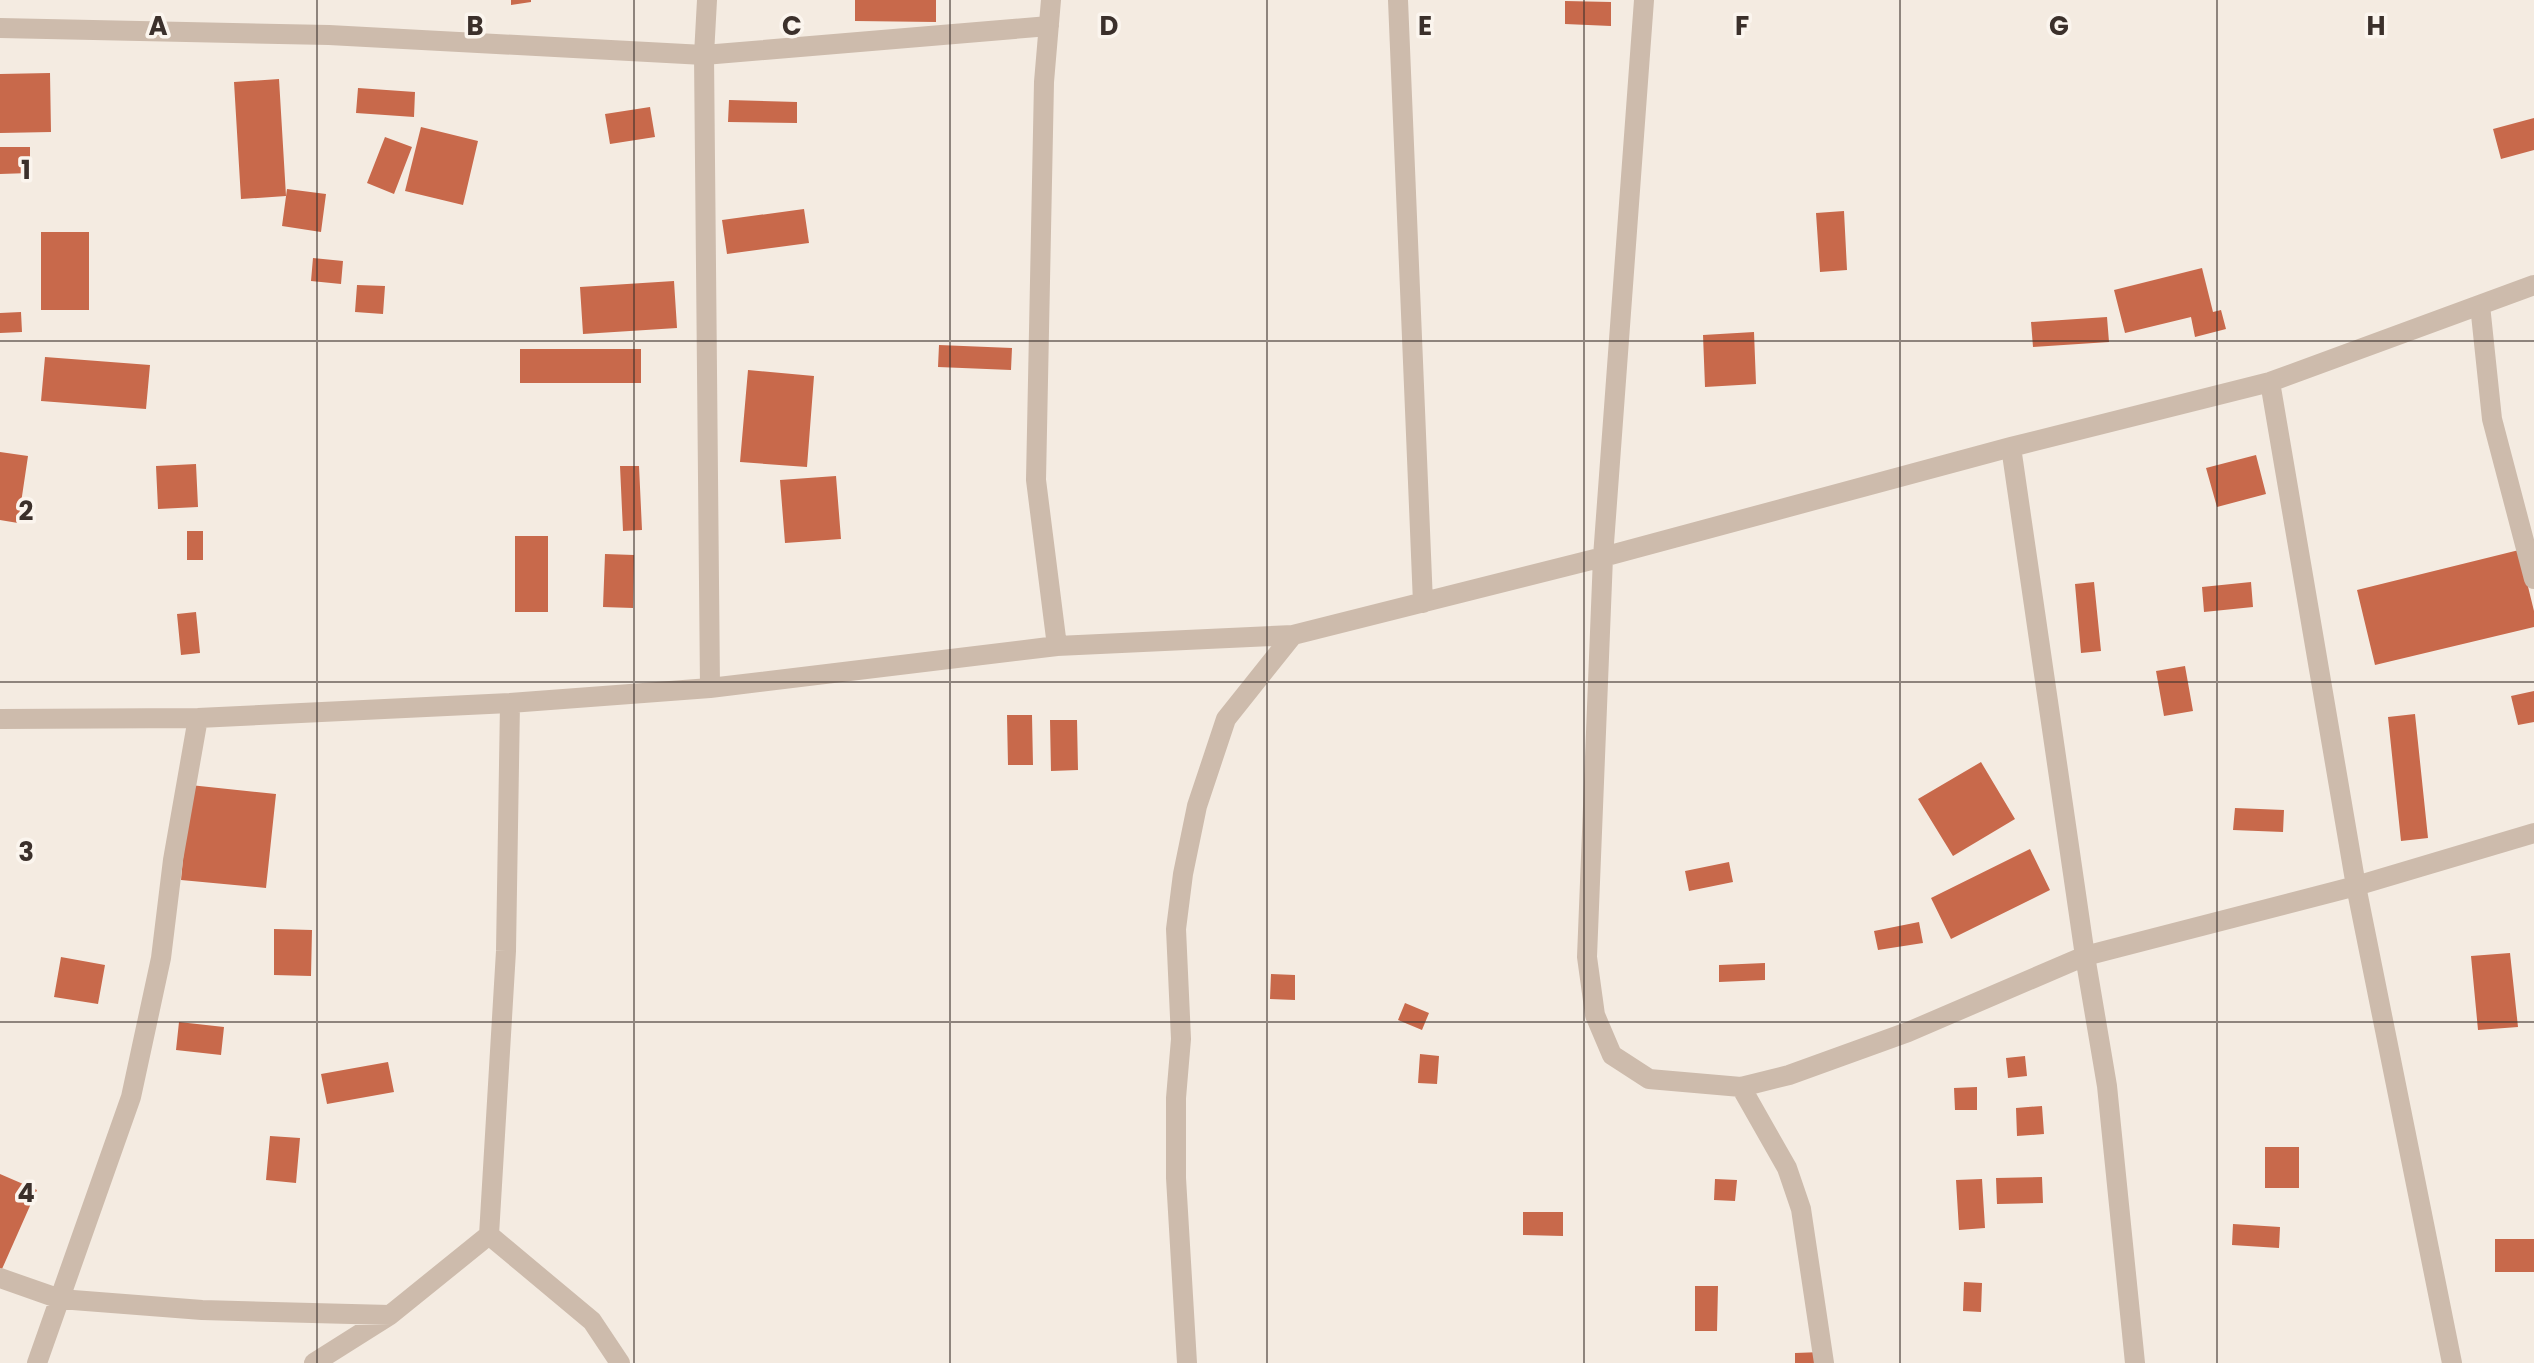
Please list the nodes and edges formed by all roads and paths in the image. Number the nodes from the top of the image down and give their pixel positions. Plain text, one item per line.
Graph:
1 (707, 0) edge
2 (1051, 0) edge
3 (1398, 0) edge
4 (1644, 0) edge
5 (1049, 26) junction
6 (0, 28) edge
7 (704, 55) junction
8 (2534, 285) edge
9 (2480, 305) junction
10 (2270, 382) junction
11 (2011, 447) junction
12 (1603, 557) junction
13 (2534, 579) edge
14 (1423, 603) junction
15 (1293, 635) junction
16 (1057, 646) junction
17 (710, 688) junction
18 (510, 703) junction
19 (198, 718) junction
20 (0, 719) edge
21 (2534, 833) edge
22 (2356, 886) junction
23 (2085, 956) junction
24 (1741, 1087) junction
25 (489, 1235) junction
26 (0, 1278) edge
27 (60, 1299) junction
28 (390, 1315) junction
29 (37, 1363) edge
30 (314, 1363) edge
31 (620, 1363) edge
32 (1187, 1363) edge
33 (1824, 1363) edge
34 (2135, 1363) edge
35 (2452, 1363) edge

1 - 7 street
2 - 5 street
3 - 14 street
4 - 12 street
5 - 7 street
5 - 16 street
6 - 7 street
7 - 17 street
8 - 9 street
9 - 10 street
9 - 13 street
10 - 11 street
10 - 22 street
11 - 12 street
11 - 23 street
12 - 14 street
12 - 24 street
14 - 15 street
15 - 16 street
15 - 32 street
16 - 17 street
17 - 18 street
18 - 19 street
18 - 25 street
19 - 20 street
19 - 27 street
21 - 22 street
22 - 23 street
22 - 35 street
23 - 24 street
23 - 34 street
24 - 33 street
25 - 28 street
25 - 31 street
26 - 27 street
27 - 28 street
27 - 29 street
28 - 30 street

